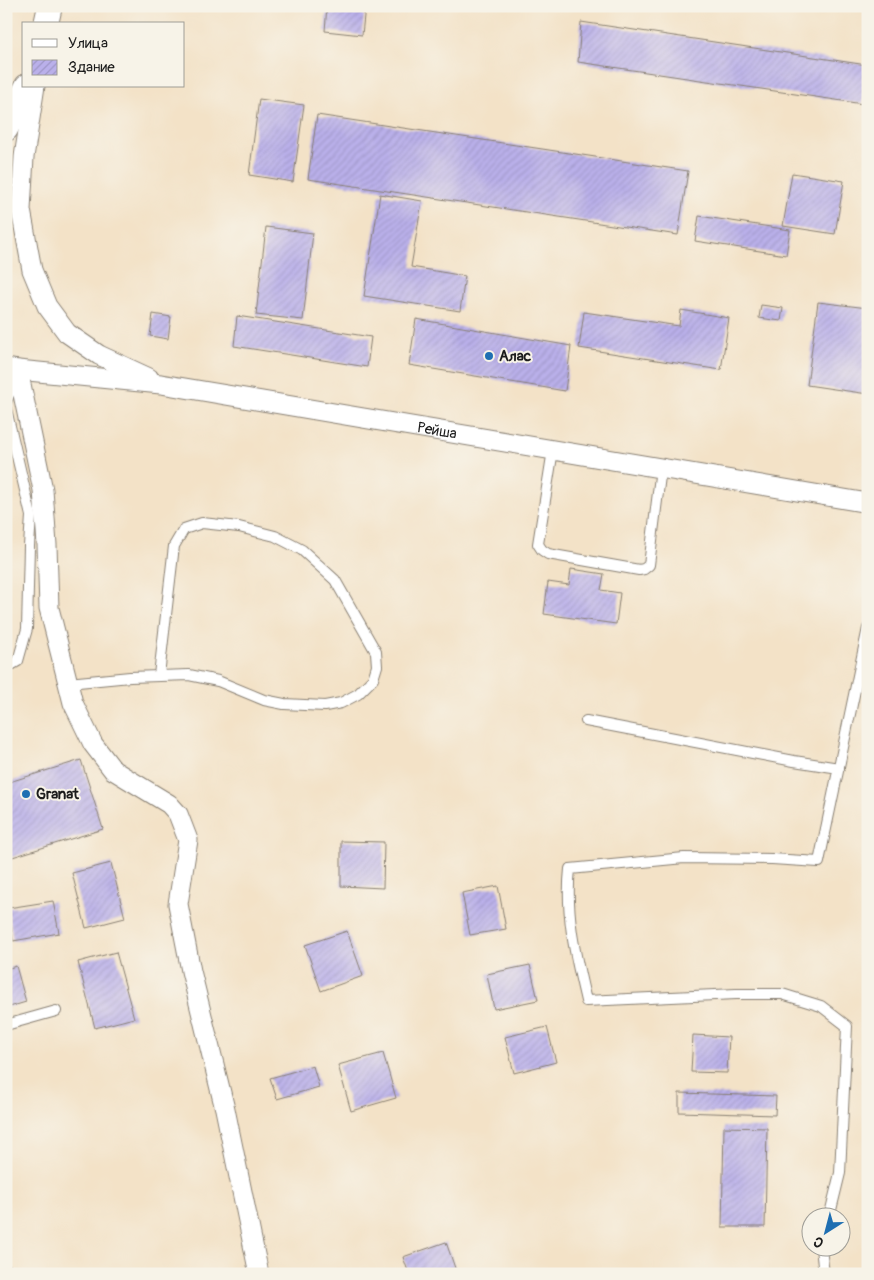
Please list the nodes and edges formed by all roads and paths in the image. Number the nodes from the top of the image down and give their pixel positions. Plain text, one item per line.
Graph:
1 (50, 6) edge
2 (46, 22) edge
3 (26, 88) edge
4 (35, 88) edge
5 (6, 130) edge
6 (12, 369) edge
7 (161, 384) junction
8 (6, 402) edge
9 (6, 409) edge
10 (553, 450) junction
11 (661, 468) junction
12 (868, 502) edge
13 (868, 628) edge
14 (6, 668) edge
15 (159, 675) junction
16 (68, 683) junction
17 (586, 721) dead end
18 (840, 768) junction
19 (56, 1011) dead end
20 (6, 1025) edge
21 (831, 1208) edge
22 (822, 1258) edge
23 (6, 1270) edge
24 (9, 1274) edge
25 (259, 1274) edge
26 (824, 1274) edge

1 - 2 street
3 - 5 street
4 - 7 street
6 - 7 street, Рейша
6 - 8 lane
6 - 16 street
7 - 10 street, Рейша
9 - 14 lane
10 - 11 street, Рейша
10 - 11 lane
11 - 12 street, Рейша
13 - 18 lane
15 - 15 lane
15 - 16 lane
16 - 25 street
17 - 18 lane
18 - 21 lane
19 - 20 lane
22 - 26 lane
23 - 24 lane

